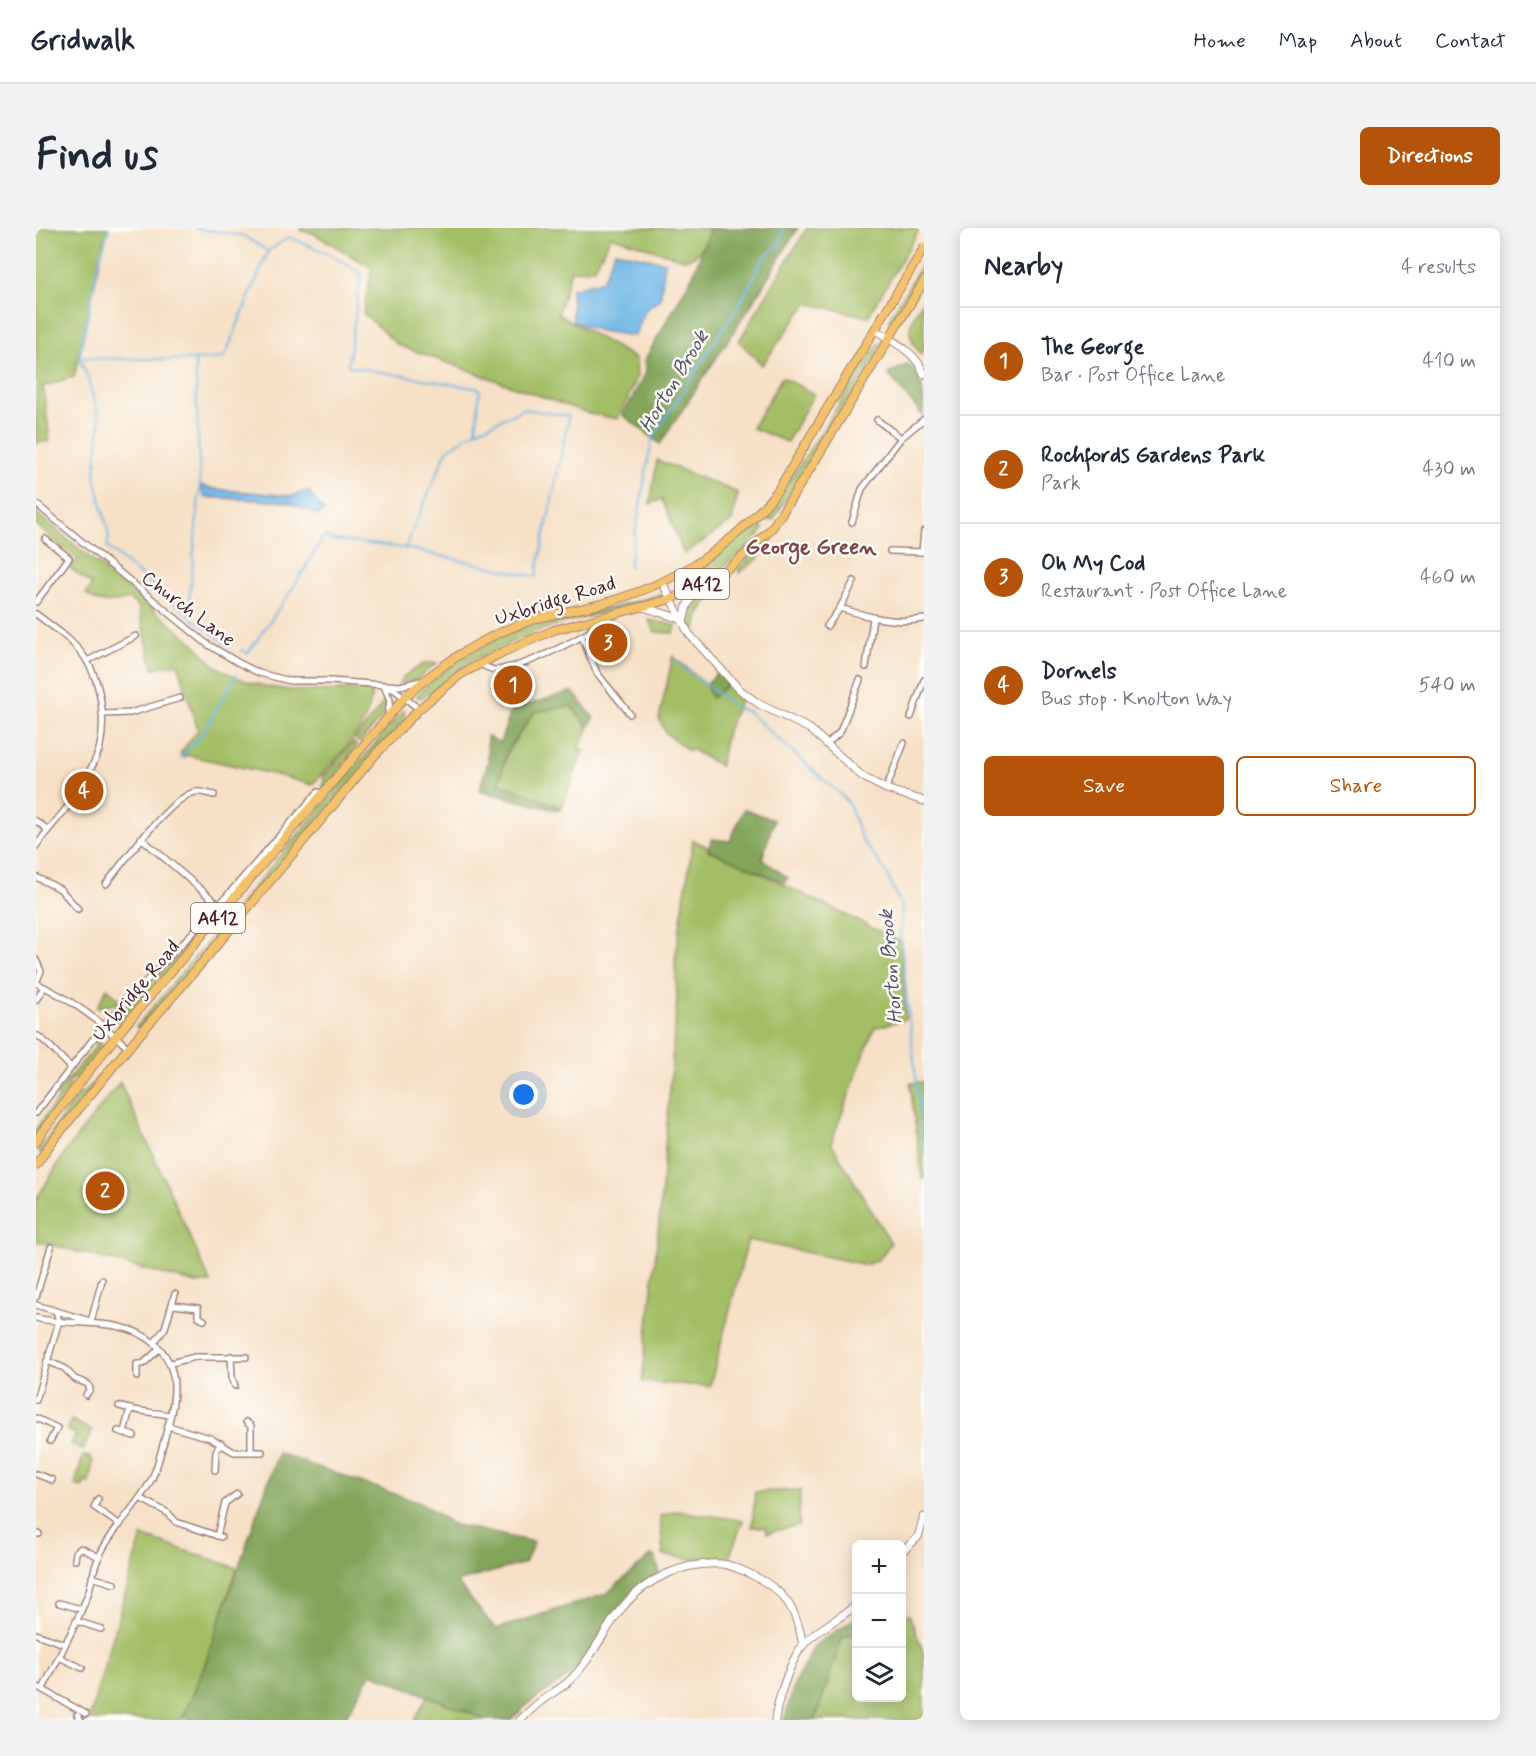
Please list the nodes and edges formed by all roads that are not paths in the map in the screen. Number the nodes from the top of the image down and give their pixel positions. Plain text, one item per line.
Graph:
1 (924, 248) edge
2 (924, 281) edge
3 (875, 330) junction
4 (889, 338) junction
5 (924, 374) edge
6 (924, 419) edge
7 (878, 420) dead end
8 (901, 438) junction
9 (36, 504) edge
10 (852, 522) dead end
11 (924, 531) edge
12 (45, 539) dead end
13 (890, 551) dead end
14 (923, 552) edge
15 (854, 581) dead end
16 (662, 582) junction
17 (697, 587) junction
18 (671, 599) junction
19 (36, 602) edge
20 (643, 607) junction
21 (840, 608) junction
22 (36, 614) edge
23 (612, 616) junction
24 (873, 618) junction
25 (924, 619) edge
26 (682, 621) junction
27 (827, 626) dead end
28 (135, 636) dead end
29 (582, 637) junction
30 (87, 661) junction
31 (479, 664) junction
32 (866, 667) dead end
33 (429, 676) junction
34 (860, 680) dead end
35 (924, 680) edge
36 (384, 685) junction
37 (180, 698) dead end
38 (405, 698) junction
39 (419, 709) junction
40 (102, 714) junction
41 (630, 714) dead end
42 (911, 717) dead end
43 (386, 720) junction
44 (904, 743) dead end
45 (827, 744) junction
46 (886, 789) junction
47 (318, 792) dead end
48 (214, 795) dead end
49 (924, 801) edge
50 (36, 821) edge
51 (48, 830) junction
52 (141, 838) junction
53 (36, 846) edge
54 (36, 877) edge
55 (106, 884) dead end
56 (219, 904) junction
57 (78, 909) dead end
58 (36, 960) edge
59 (36, 983) edge
60 (44, 987) junction
61 (36, 1000) edge
62 (104, 1025) junction
63 (38, 1036) dead end
64 (116, 1036) junction
65 (128, 1048) junction
66 (71, 1067) junction
67 (36, 1113) edge
68 (36, 1142) edge
69 (36, 1166) edge
70 (51, 1247) dead end
71 (102, 1280) dead end
72 (175, 1294) dead end
73 (36, 1296) edge
74 (36, 1305) edge
75 (173, 1305) junction
76 (56, 1311) junction
77 (36, 1318) edge
78 (204, 1320) dead end
79 (58, 1322) junction
80 (91, 1322) junction
81 (154, 1343) junction
82 (159, 1349) junction
83 (231, 1356) junction
84 (246, 1357) dead end
85 (47, 1361) junction
86 (171, 1363) junction
87 (36, 1366) edge
88 (45, 1369) junction
89 (137, 1377) dead end
90 (236, 1386) dead end
91 (87, 1395) dead end
92 (36, 1400) edge
93 (119, 1406) dead end
94 (130, 1409) junction
95 (170, 1415) junction
96 (36, 1418) edge
97 (246, 1422) dead end
98 (168, 1426) junction
99 (134, 1436) dead end
100 (50, 1441) dead end
101 (221, 1443) junction
102 (251, 1452) junction
103 (262, 1452) dead end
104 (216, 1470) dead end
105 (36, 1474) edge
106 (52, 1480) dead end
107 (237, 1494) dead end
108 (140, 1498) junction
109 (98, 1499) dead end
110 (924, 1517) edge
111 (120, 1525) junction
112 (906, 1548) edge
113 (99, 1557) junction
114 (75, 1560) dead end
115 (92, 1577) junction
116 (115, 1584) dead end
117 (59, 1603) dead end
118 (852, 1608) edge
119 (81, 1609) junction
120 (76, 1621) junction
121 (101, 1629) dead end
122 (36, 1634) edge
123 (64, 1644) junction
124 (803, 1645) junction
125 (59, 1656) junction
126 (82, 1668) dead end
127 (36, 1686) edge
128 (43, 1689) junction
129 (80, 1716) edge
130 (520, 1720) edge
131 (775, 1720) edge

1 - 3 main road, Uxbridge Road / A412
2 - 4 main road, Uxbridge Road / A412
3 - 4 street
3 - 16 main road, Uxbridge Road / A412
4 - 5 street
4 - 17 main road, Uxbridge Road / A412
6 - 8 street
7 - 8 street
8 - 10 street
9 - 36 street, Church Lane
11 - 14 street
12 - 19 street
13 - 14 street
15 - 21 street
16 - 18 street
16 - 33 main road, Uxbridge Road / A412
17 - 18 main road, Uxbridge Road / A412
17 - 26 street
18 - 20 main road, Uxbridge Road / A412
18 - 26 street
20 - 23 main road, Uxbridge Road / A412
20 - 26 street
21 - 24 street
21 - 27 street
22 - 30 street
23 - 29 street
23 - 31 main road, Uxbridge Road / A412
24 - 25 street
24 - 32 street
26 - 45 street
28 - 30 street
29 - 31 street
29 - 41 street
30 - 40 street
31 - 39 main road, Uxbridge Road / A412
33 - 36 street, Church Lane
33 - 38 main road, Uxbridge Road / A412
34 - 45 street
35 - 42 street
36 - 38 street, Church Lane
36 - 43 street
37 - 40 street
38 - 39 street, Church Lane
38 - 43 main road, Uxbridge Road / A412
39 - 65 main road, Uxbridge Road / A412
40 - 51 street
43 - 64 main road, Uxbridge Road / A412
44 - 46 street
45 - 46 street
46 - 49 street
47 - 56 street, Uxbridge Road
48 - 52 street
50 - 51 street
51 - 53 street
52 - 55 street
52 - 56 street
54 - 57 street
56 - 62 street, Uxbridge Road
58 - 59 street
59 - 60 street
60 - 61 street
60 - 62 street
62 - 64 street
62 - 66 street, Uxbridge Road
63 - 66 street
64 - 65 street
64 - 68 main road, Uxbridge Road / A412
65 - 69 main road, Uxbridge Road / A412
66 - 67 street, Uxbridge Road
70 - 73 street
71 - 80 street
72 - 75 street
74 - 76 street
75 - 78 street
75 - 81 street
76 - 79 street
76 - 80 street
77 - 79 street
79 - 80 street
79 - 85 street
80 - 81 street
81 - 82 street
82 - 86 street
82 - 89 street
83 - 84 street
83 - 86 street
83 - 90 street
85 - 88 street
85 - 91 street
86 - 95 street
87 - 88 street
88 - 92 street
93 - 94 street
94 - 95 street
94 - 99 street
95 - 98 street
96 - 100 street
97 - 102 street
98 - 101 street
98 - 108 street
101 - 102 street
101 - 104 street
102 - 103 street
105 - 106 street
107 - 108 street
108 - 111 street
109 - 111 street
110 - 112 street
111 - 113 street
113 - 114 street
113 - 115 street
115 - 116 street
115 - 119 street
117 - 119 street
118 - 124 street
119 - 120 street
120 - 121 street
120 - 123 street
122 - 123 street
123 - 125 street
124 - 130 street
124 - 131 street
125 - 126 street
125 - 128 street
127 - 128 street
128 - 129 street

